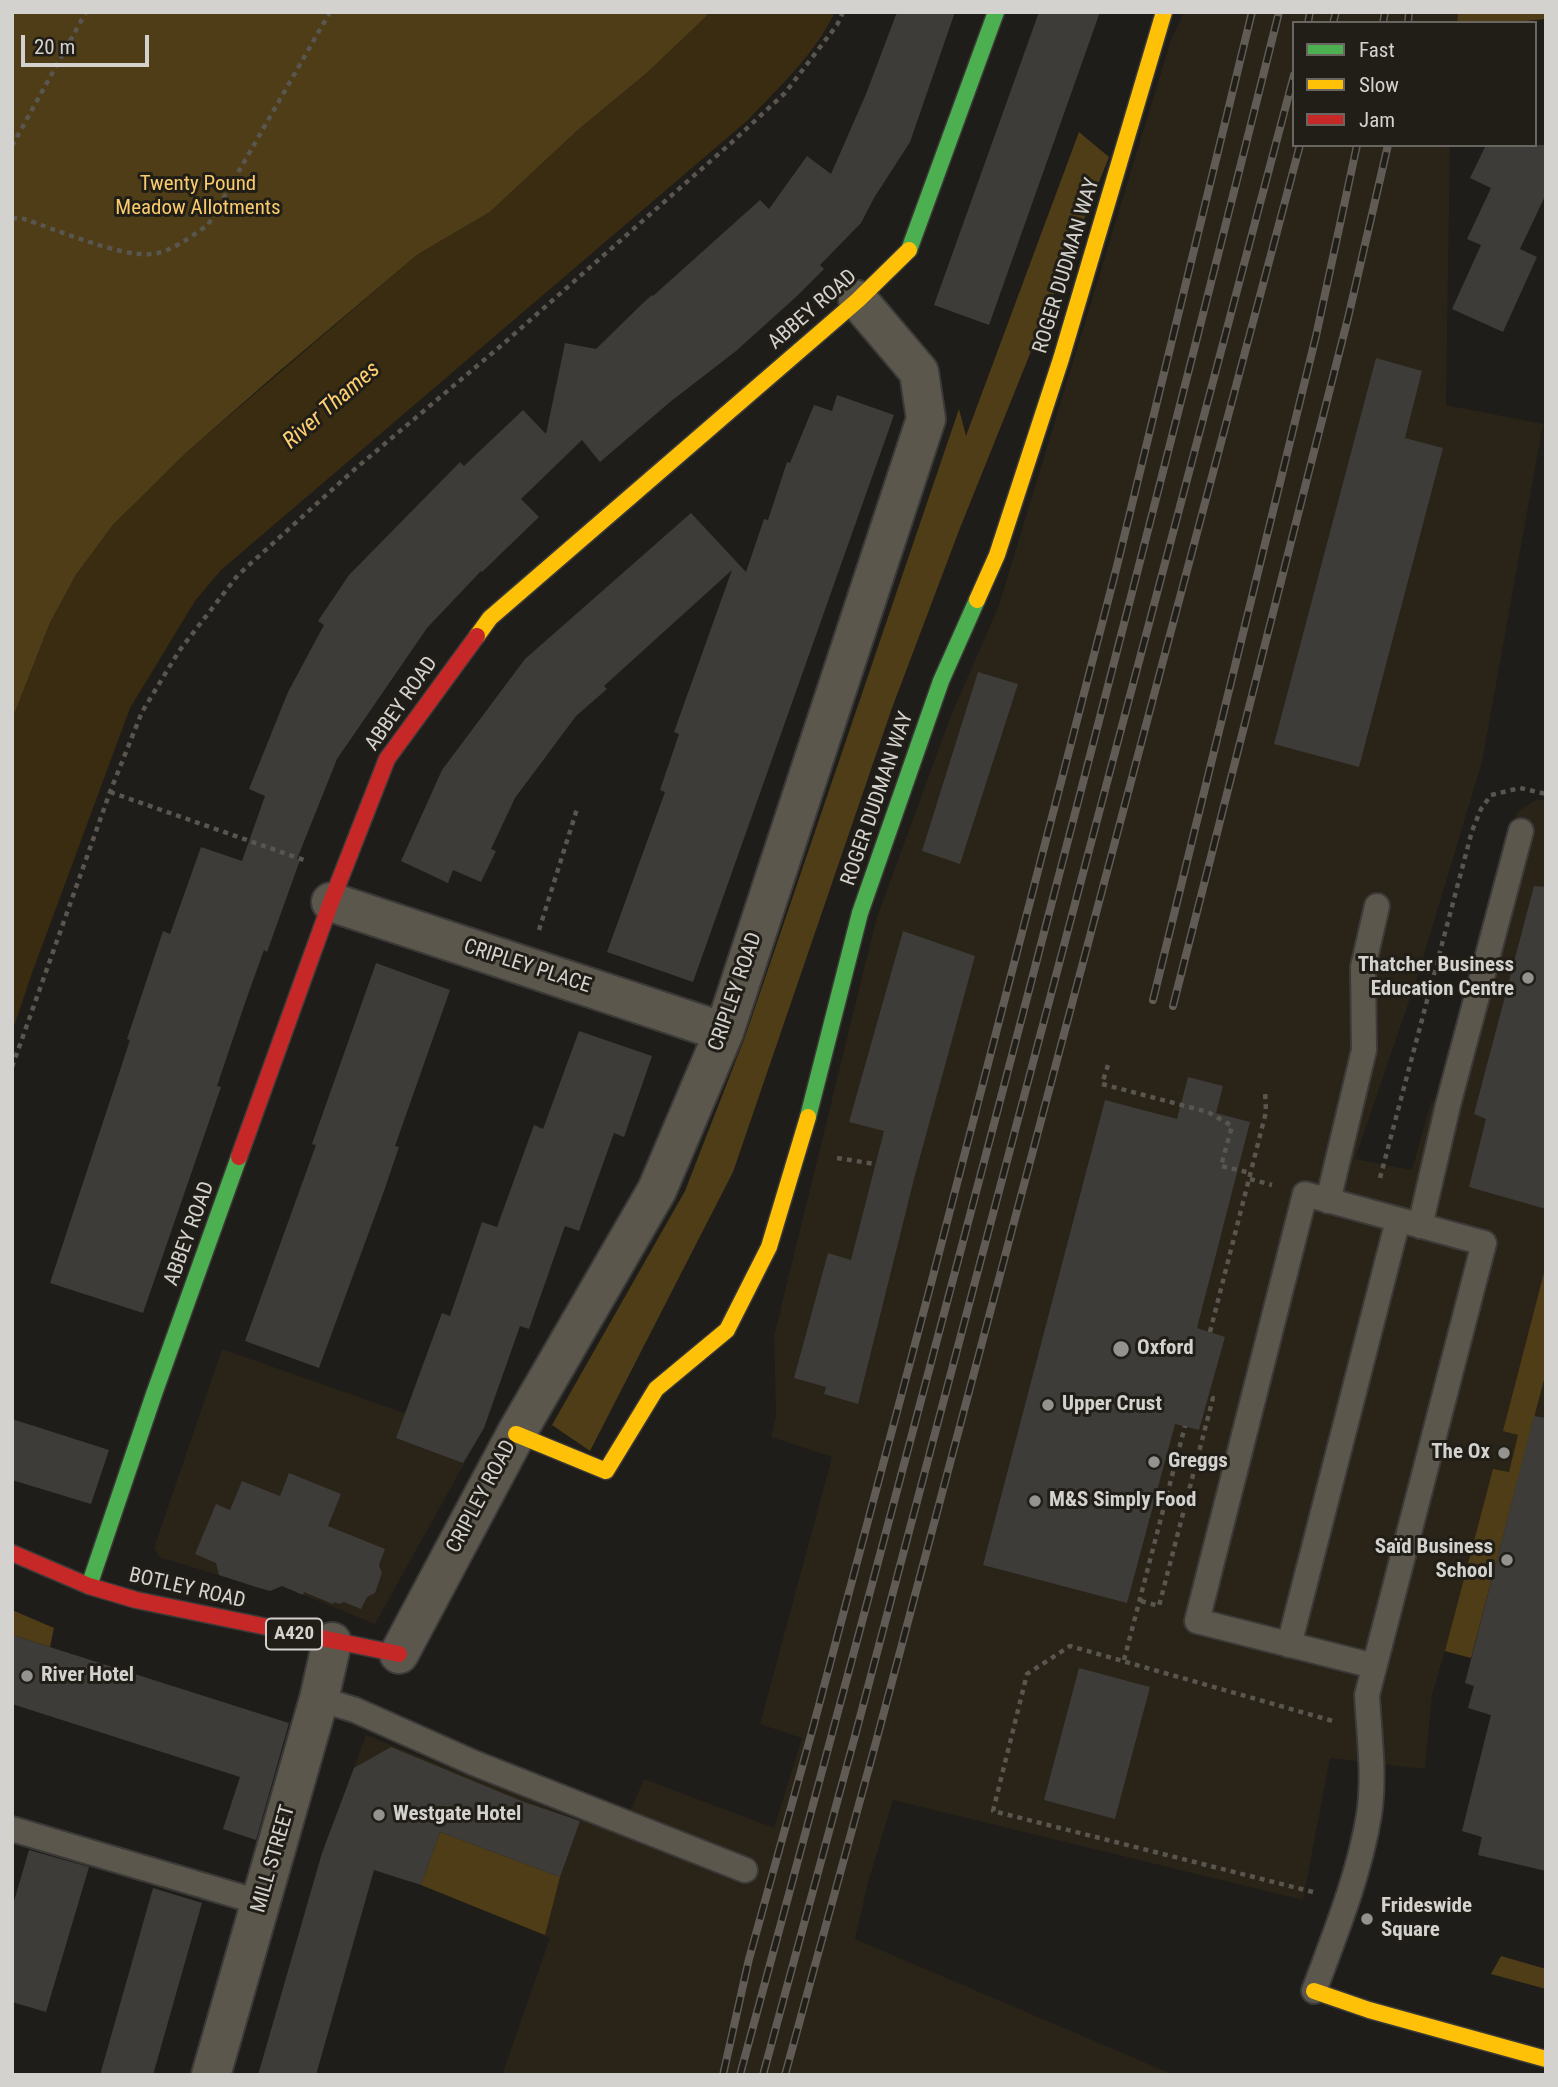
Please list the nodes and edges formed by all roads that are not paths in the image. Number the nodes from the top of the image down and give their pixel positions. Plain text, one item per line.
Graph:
1 (996, 12) edge
2 (1164, 12) edge
3 (858, 300) junction
4 (1521, 831) dead end
5 (336, 889) junction
6 (1377, 906) dead end
7 (724, 1032) junction
8 (1328, 1201) junction
9 (1409, 1223) junction
10 (516, 1433) junction
11 (12, 1553) edge
12 (89, 1586) junction
13 (332, 1642) junction
14 (1289, 1645) junction
15 (399, 1654) joint
16 (1374, 1667) junction
17 (319, 1699) junction
18 (12, 1829) edge
19 (745, 1870) dead end
20 (262, 1903) junction
21 (1314, 1991) joint
22 (1546, 2059) edge
23 (211, 2075) edge

1 - 3 street, ABBEY ROAD
2 - 10 street, ROGER DUDMAN WAY
3 - 5 street, ABBEY ROAD
3 - 7 street, CRIPLEY ROAD
4 - 9 lane
5 - 7 street, CRIPLEY PLACE
5 - 12 street, ABBEY ROAD
6 - 8 lane
7 - 10 street, CRIPLEY ROAD
8 - 9 lane
8 - 14 lane
9 - 14 lane
9 - 16 lane
10 - 15 street, CRIPLEY ROAD
11 - 12 street, BOTLEY ROAD / A420
12 - 13 street, BOTLEY ROAD / A420
13 - 15 street, BOTLEY ROAD / A420
13 - 17 street, MILL STREET
14 - 16 lane
16 - 21 lane
17 - 19 lane
17 - 20 street, MILL STREET
18 - 20 lane
20 - 23 street, MILL STREET
21 - 22 street

